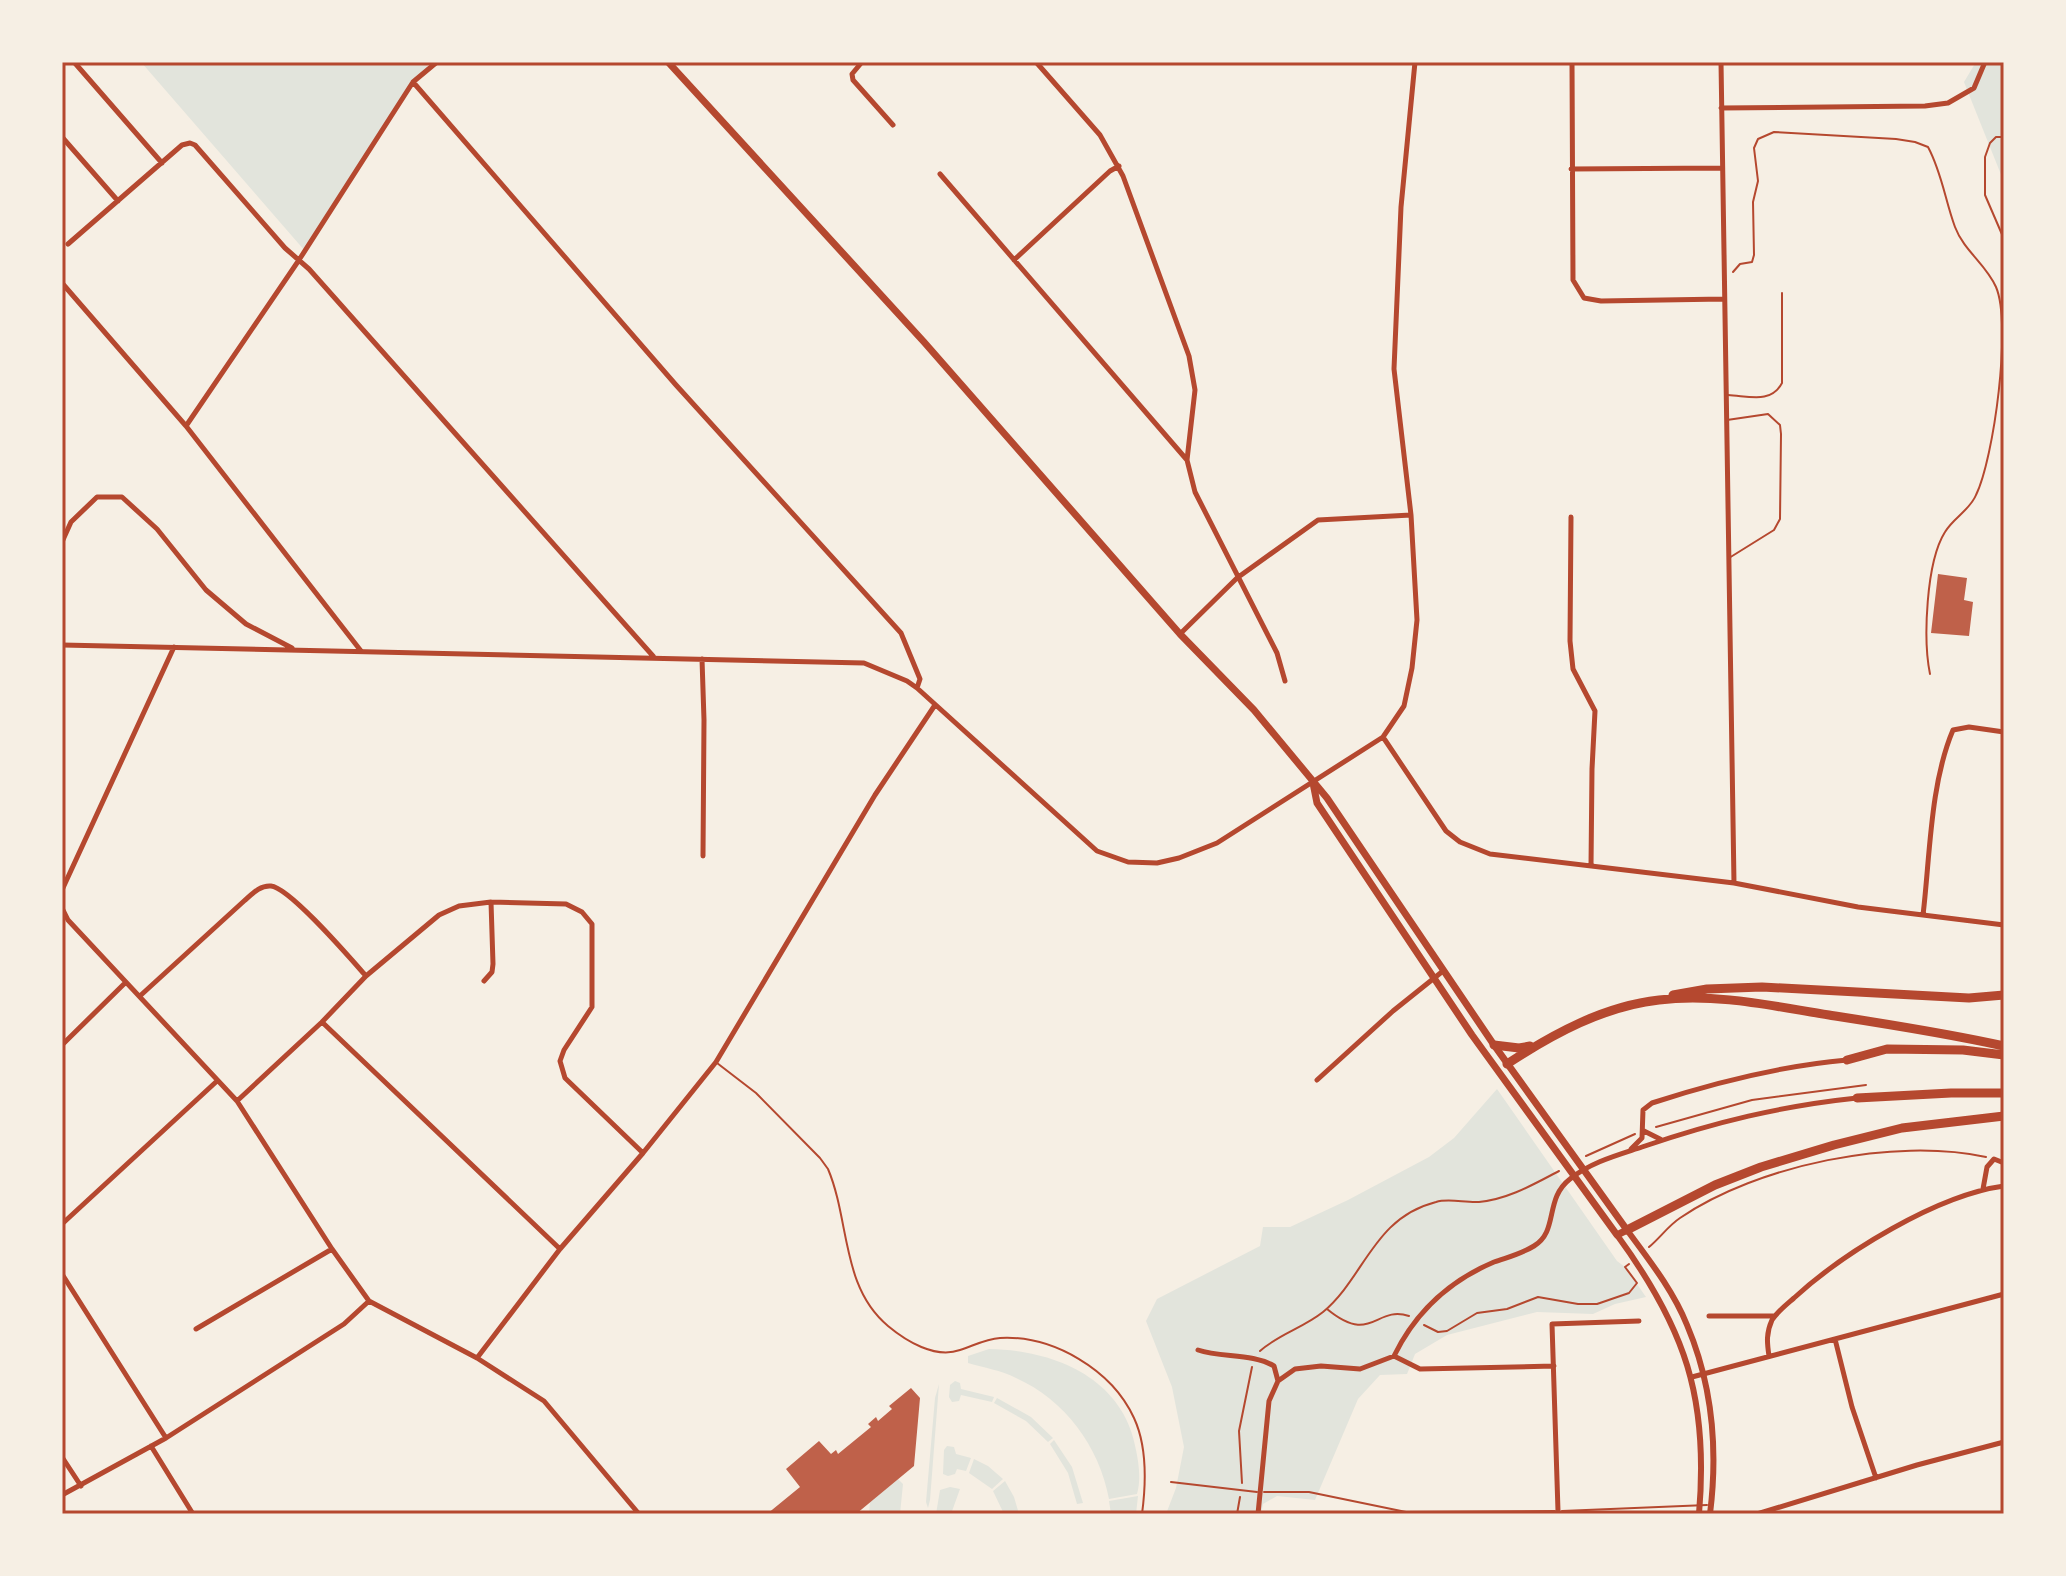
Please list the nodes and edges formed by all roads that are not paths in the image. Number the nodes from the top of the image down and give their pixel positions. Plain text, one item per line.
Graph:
1 (74, 62) edge
2 (437, 62) edge
3 (668, 62) edge
4 (862, 62) edge
5 (1036, 62) edge
6 (1415, 62) edge
7 (1572, 62) edge
8 (1721, 62) edge
9 (1985, 62) edge
10 (413, 82) junction
11 (1721, 108) junction
12 (893, 125) dead end
13 (62, 137) edge
14 (162, 163) junction
15 (1119, 166) junction
16 (1722, 168) junction
17 (1571, 169) junction
18 (940, 174) dead end
19 (118, 201) junction
20 (68, 244) dead end
21 (299, 260) junction
22 (1014, 260) junction
23 (62, 283) edge
24 (1782, 293) dead end
25 (1724, 299) junction
26 (1726, 395) junction
27 (1726, 420) junction
28 (186, 426) junction
29 (1187, 460) junction
30 (1411, 515) junction
31 (1571, 517) dead end
32 (62, 542) edge
33 (1728, 558) junction
34 (1237, 578) junction
35 (1180, 634) junction
36 (62, 645) edge
37 (174, 647) junction
38 (296, 650) junction
39 (361, 651) junction
40 (654, 657) junction
41 (702, 659) junction
42 (1285, 681) dead end
43 (917, 688) junction
44 (935, 705) junction
45 (2004, 732) edge
46 (1383, 737) junction
47 (1313, 783) junction
48 (703, 856) dead end
49 (1591, 866) junction
50 (1734, 883) junction
51 (62, 890) edge
52 (491, 902) junction
53 (62, 908) edge
54 (1923, 915) junction
55 (2004, 925) edge
56 (1443, 971) junction
57 (366, 976) junction
58 (1433, 979) junction
59 (484, 981) dead end
60 (125, 983) junction
61 (141, 995) junction
62 (2004, 995) edge
63 (1658, 1000) junction
64 (322, 1022) junction
65 (1548, 1039) junction
66 (62, 1045) edge
67 (1494, 1045) junction
68 (2004, 1046) edge
69 (2004, 1055) edge
70 (1847, 1060) joint
71 (716, 1062) junction
72 (1507, 1064) junction
73 (1498, 1070) junction
74 (1317, 1080) dead end
75 (217, 1081) junction
76 (2004, 1093) edge
77 (1857, 1098) joint
78 (237, 1101) junction
79 (2004, 1116) edge
80 (1644, 1131) junction
81 (1662, 1140) junction
82 (1631, 1150) junction
83 (643, 1153) junction
84 (2004, 1163) edge
85 (2004, 1186) edge
86 (1983, 1189) junction
87 (62, 1224) edge
88 (1627, 1230) junction
89 (1617, 1235) junction
90 (332, 1249) junction
91 (560, 1249) junction
92 (62, 1274) edge
93 (2004, 1294) edge
94 (369, 1301) junction
95 (1709, 1316) dead end
96 (1774, 1316) junction
97 (1639, 1321) dead end
98 (196, 1329) dead end
99 (1835, 1339) junction
100 (1198, 1350) dead end
101 (1394, 1356) junction
102 (1769, 1356) junction
103 (477, 1358) junction
104 (1554, 1366) junction
105 (1704, 1374) junction
106 (1692, 1377) junction
107 (1278, 1381) junction
108 (166, 1438) junction
109 (2004, 1442) edge
110 (151, 1446) junction
111 (62, 1457) edge
112 (1876, 1478) junction
113 (1171, 1482) dead end
114 (81, 1486) junction
115 (1259, 1492) junction
116 (62, 1495) edge
117 (1711, 1504) junction
118 (1700, 1505) junction
119 (1558, 1511) junction
120 (193, 1514) edge
121 (639, 1514) edge
122 (1142, 1514) edge
123 (1258, 1514) edge
124 (1699, 1514) edge
125 (1710, 1514) edge
126 (1757, 1514) edge

1 - 14 street
2 - 10 street
3 - 35 main road
4 - 12 street
5 - 15 street
6 - 30 street
7 - 17 street
8 - 11 street
9 - 11 street
10 - 21 street
10 - 43 street
11 - 16 street
13 - 19 street
14 - 19 street
14 - 21 street
15 - 22 street
15 - 29 street
16 - 17 street
16 - 25 street
17 - 25 street
18 - 22 street
19 - 20 street
21 - 28 street
21 - 40 street
22 - 29 street
23 - 28 street
24 - 26 lane
25 - 26 street
26 - 27 street
27 - 33 street
27 - 33 lane
28 - 39 street
29 - 34 street
30 - 34 street
30 - 46 street
31 - 49 street
32 - 38 street
33 - 50 street
34 - 35 street
34 - 42 street
35 - 47 main road
36 - 37 street
37 - 38 street
37 - 51 street
38 - 39 street
39 - 40 street
40 - 41 street
41 - 43 street
41 - 48 street
43 - 44 street
44 - 47 street
44 - 71 street
45 - 54 street
46 - 47 street
46 - 49 street
47 - 56 main road
47 - 58 main road
49 - 50 street
50 - 54 street
52 - 57 street
52 - 59 street
52 - 83 street
53 - 60 street
54 - 55 street
56 - 58 street
56 - 67 main road
57 - 61 street
57 - 64 street
58 - 73 main road
58 - 74 street
60 - 61 street
60 - 66 street
61 - 75 street
62 - 63 highway
63 - 65 highway
63 - 68 highway
64 - 78 street
64 - 91 street
65 - 67 highway
65 - 72 highway
67 - 72 main road
69 - 70 highway
70 - 80 street
71 - 83 street
71 - 122 lane
72 - 73 main road
72 - 88 main road
73 - 89 main road
75 - 78 street
75 - 87 street
76 - 77 highway
77 - 81 street
78 - 90 street
79 - 88 highway
80 - 81 street
80 - 82 street
81 - 82 street
82 - 101 street
83 - 91 street
84 - 86 street
85 - 86 street
86 - 96 street
88 - 89 main road
88 - 105 street
89 - 106 street
90 - 94 street
90 - 98 street
91 - 103 street
92 - 108 street
93 - 99 street
94 - 103 street
94 - 108 street
95 - 96 street
96 - 102 street
97 - 104 street
99 - 102 street
99 - 112 street
100 - 107 street
101 - 104 street
101 - 107 street
102 - 105 street
103 - 121 street
104 - 119 street
105 - 106 street
105 - 117 street
106 - 118 street
107 - 115 street
108 - 110 street
109 - 112 street
110 - 114 street
110 - 120 street
111 - 114 street
112 - 126 street
113 - 115 lane
114 - 116 street
115 - 119 lane
115 - 123 street
117 - 118 lane
117 - 125 street
118 - 119 lane
118 - 124 street

